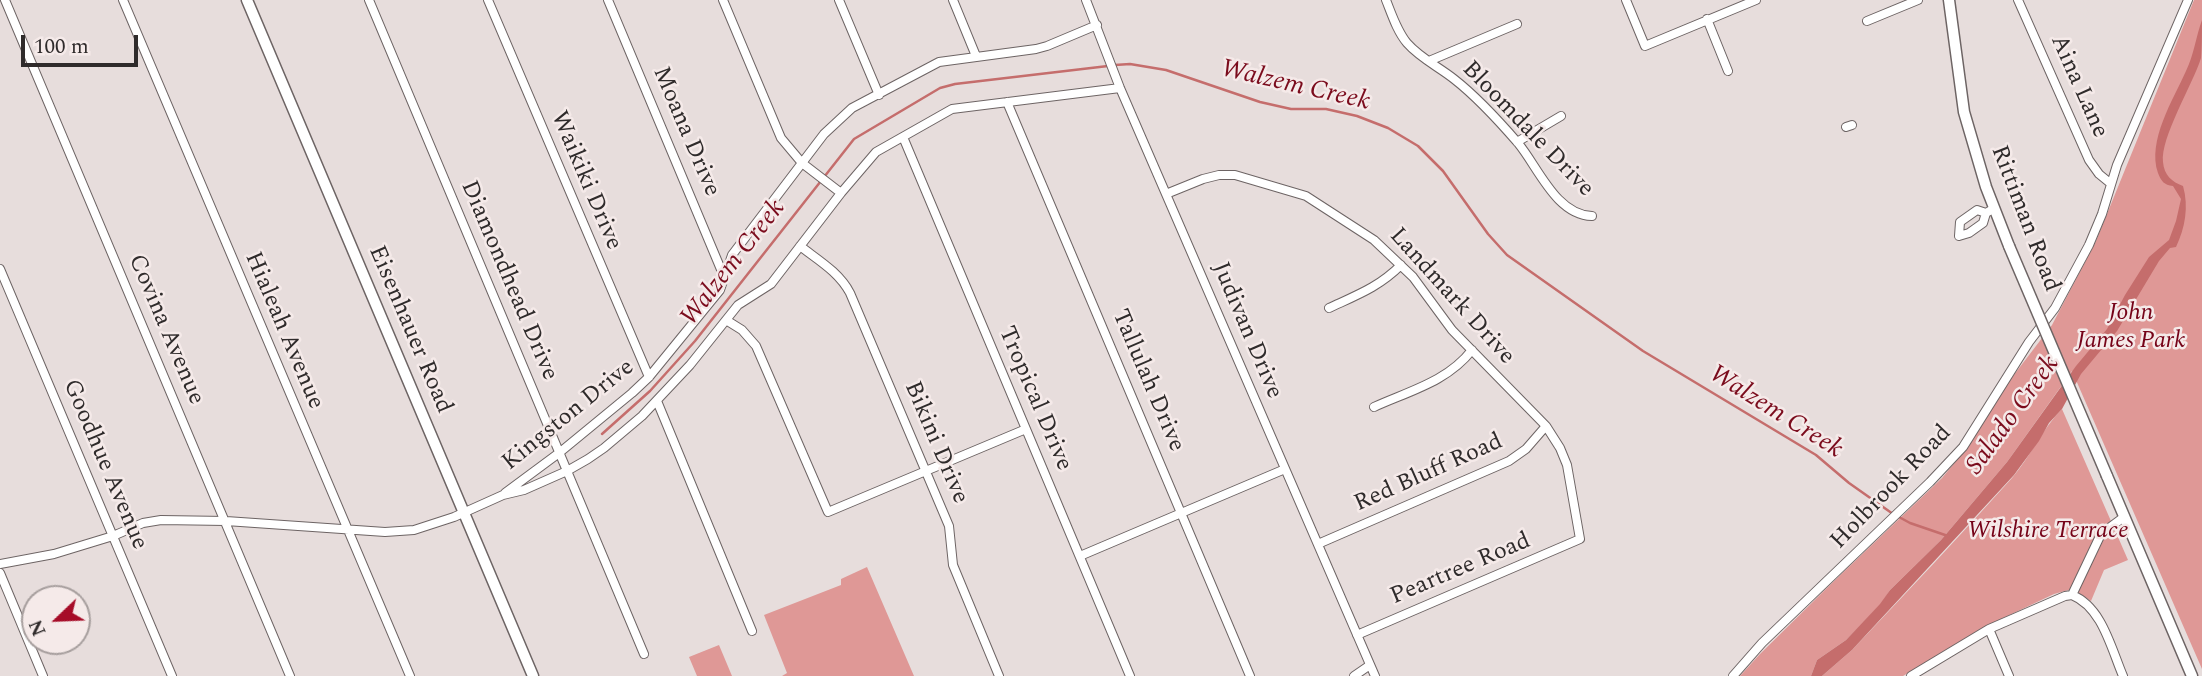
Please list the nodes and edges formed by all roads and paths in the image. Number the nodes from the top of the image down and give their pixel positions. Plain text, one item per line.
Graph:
1 (5, 0) edge
2 (123, 0) edge
3 (247, 0) edge
4 (369, 0) edge
5 (488, 0) edge
6 (608, 0) edge
7 (723, 0) edge
8 (839, 0) edge
9 (953, 0) edge
10 (1086, 0) edge
11 (1386, 0) edge
12 (1626, 0) edge
13 (1918, 0) edge
14 (1949, 0) edge
15 (2018, 0) edge
16 (2188, 0) edge
17 (1750, 1) edge
18 (1707, 19) junction
19 (1867, 21) dead end
20 (1517, 24) dead end
21 (1097, 25) junction
22 (976, 56) junction
23 (1429, 61) junction
24 (1728, 71) dead end
25 (1120, 88) junction
26 (879, 95) junction
27 (1007, 102) junction
28 (1561, 116) dead end
29 (902, 137) junction
30 (1517, 142) junction
31 (802, 163) junction
32 (2110, 183) junction
33 (841, 193) junction
34 (1166, 194) junction
35 (1592, 216) dead end
36 (800, 246) junction
37 (1401, 265) junction
38 (0, 269) edge
39 (725, 279) junction
40 (1329, 308) dead end
41 (726, 320) junction
42 (1472, 350) junction
43 (649, 377) junction
44 (657, 401) junction
45 (1374, 407) dead end
46 (1546, 426) junction
47 (1026, 429) junction
48 (559, 453) junction
49 (1285, 468) junction
50 (567, 471) junction
51 (926, 471) junction
52 (503, 495) junction
53 (464, 513) junction
54 (1182, 513) junction
55 (2124, 517) junction
56 (226, 522) junction
57 (348, 530) junction
58 (113, 536) junction
59 (1580, 539) joint
60 (1318, 544) junction
61 (1080, 556) junction
62 (0, 564) edge
63 (0, 573) edge
64 (2072, 595) junction
65 (1989, 629) junction
66 (752, 631) dead end
67 (1357, 635) junction
68 (644, 654) dead end
69 (1370, 665) junction
70 (43, 676) edge
71 (172, 676) edge
72 (290, 676) edge
73 (410, 676) edge
74 (533, 676) edge
75 (999, 676) edge
76 (1130, 676) edge
77 (1250, 676) edge
78 (1354, 676) edge
79 (1375, 676) edge
80 (1733, 676) edge
81 (1911, 676) edge
82 (2009, 676) edge
83 (2123, 676) edge
84 (2192, 676) edge

1 - 56 street, Covina Avenue
2 - 57 street, Hialeah Avenue
3 - 53 main road, Eisenhauer Road
4 - 48 street, Diamondhead Drive
5 - 43 street, Waikiki Drive
6 - 39 street, Moana Drive
7 - 31 street
8 - 26 street
9 - 22 street
10 - 21 street, Judivan Drive
11 - 23 street, Bloomdale Drive
12 - 18 street
13 - 19 street
14 - 55 main road, Rittiman Road, bridge
15 - 32 street, Aina Lane
16 - 32 street, Holbrook Road
17 - 18 street
18 - 24 street
20 - 23 street
21 - 22 street, Kingston Drive
21 - 25 street, Judivan Drive
22 - 26 street, Kingston Drive
23 - 30 street, Bloomdale Drive
25 - 27 street, Kingston Drive
25 - 34 street, Judivan Drive
26 - 31 street, Kingston Drive
27 - 29 street, Kingston Drive
27 - 54 street, Tallulah Drive
28 - 30 street
29 - 33 street, Kingston Drive
29 - 47 street, Tropical Drive
30 - 35 street, Bloomdale Drive
31 - 33 street
31 - 39 street, Kingston Drive
32 - 80 street, Holbrook Road
33 - 36 street, Kingston Drive
34 - 37 street, Landmark Drive
34 - 49 street, Judivan Drive
36 - 41 street, Kingston Drive
36 - 51 street, Bikini Drive
37 - 40 street
37 - 42 street, Landmark Drive
38 - 58 street, Goodhue Avenue
39 - 43 street, Kingston Drive
41 - 44 street, Kingston Drive
41 - 51 street
42 - 45 street
42 - 46 street, Landmark Drive
43 - 48 street, Kingston Drive
44 - 50 street, Kingston Drive
44 - 66 street
46 - 59 street, Landmark Drive
46 - 60 street, Red Bluff Road
47 - 51 street
47 - 61 street, Tropical Drive
48 - 50 street, Diamondhead Drive
48 - 52 street, Kingston Drive
49 - 54 street
49 - 60 street, Judivan Drive
50 - 52 street, Kingston Drive
50 - 68 street, Diamondhead Drive
51 - 75 street, Bikini Drive
52 - 53 street, Kingston Drive
53 - 57 street, Kingston Drive
53 - 74 main road, Eisenhauer Road
54 - 61 street
54 - 77 street, Tallulah Drive
55 - 64 street
55 - 84 main road, Rittiman Road
56 - 57 street, Kingston Drive
56 - 58 street, Kingston Drive
56 - 72 street, Covina Avenue
57 - 73 street, Hialeah Avenue
58 - 62 street, Kingston Drive
58 - 71 street, Goodhue Avenue
59 - 67 street, Peartree Road
60 - 67 street, Judivan Drive
61 - 76 street, Tropical Drive
63 - 70 street
64 - 65 street
64 - 83 street
65 - 81 street
65 - 82 street
67 - 69 street, Judivan Drive
69 - 78 street
69 - 79 street, Judivan Drive

